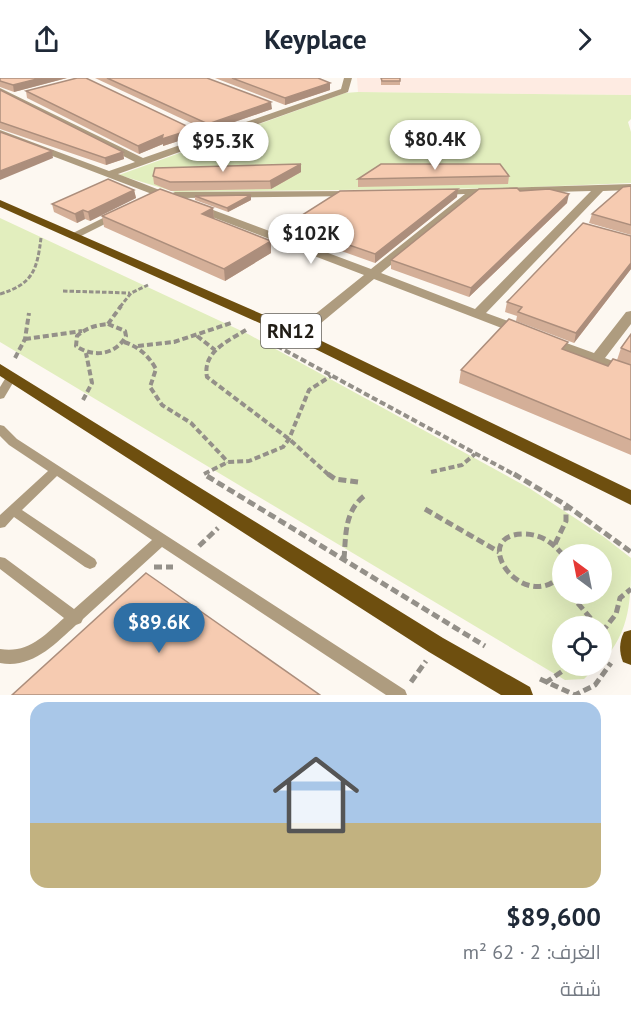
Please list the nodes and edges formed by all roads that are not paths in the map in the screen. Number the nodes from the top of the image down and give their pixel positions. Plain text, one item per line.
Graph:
1 (348, 78) edge
2 (328, 84) edge
3 (0, 90) edge
4 (345, 90) junction
5 (27, 93) edge
6 (16, 96) junction
7 (0, 100) edge
8 (278, 106) edge
9 (289, 111) junction
10 (0, 133) edge
11 (200, 133) edge
12 (211, 138) junction
13 (143, 162) junction
14 (109, 174) junction
15 (631, 187) edge
16 (600, 188) junction
17 (427, 192) edge
18 (474, 192) junction
19 (368, 193) edge
20 (163, 194) junction
21 (0, 203) edge
22 (73, 236) junction
23 (376, 274) junction
24 (478, 313) junction
25 (631, 315) edge
26 (298, 335) junction
27 (596, 360) junction
28 (12, 364) edge
29 (631, 374) edge
30 (0, 396) edge
31 (0, 429) edge
32 (56, 470) junction
33 (631, 498) edge
34 (15, 511) junction
35 (0, 523) edge
36 (162, 539) junction
37 (0, 562) edge
38 (90, 563) dead end
39 (76, 619) junction
40 (631, 639) edge
41 (0, 656) edge
42 (622, 658) edge
43 (399, 695) edge
44 (522, 695) edge

1 - 4 street
2 - 4 street
3 - 6 street
4 - 9 street
5 - 6 street
6 - 7 street
6 - 13 street
8 - 9 street
9 - 12 street
10 - 14 street
11 - 12 street
12 - 13 street
13 - 14 street
14 - 20 street
15 - 16 street
16 - 18 street
16 - 24 street
17 - 18 street
18 - 23 street
19 - 20 street
20 - 22 street
20 - 23 street
21 - 22 main road, RN12
22 - 26 main road, RN12
23 - 24 street
23 - 26 street
24 - 27 street
25 - 27 street
26 - 33 main road, RN12
27 - 29 street
28 - 30 lane
28 - 44 main road
31 - 32 lane
32 - 34 lane
32 - 36 lane
34 - 35 lane
34 - 38 lane
36 - 39 lane
36 - 43 lane
37 - 39 lane
39 - 41 lane
40 - 42 main road

